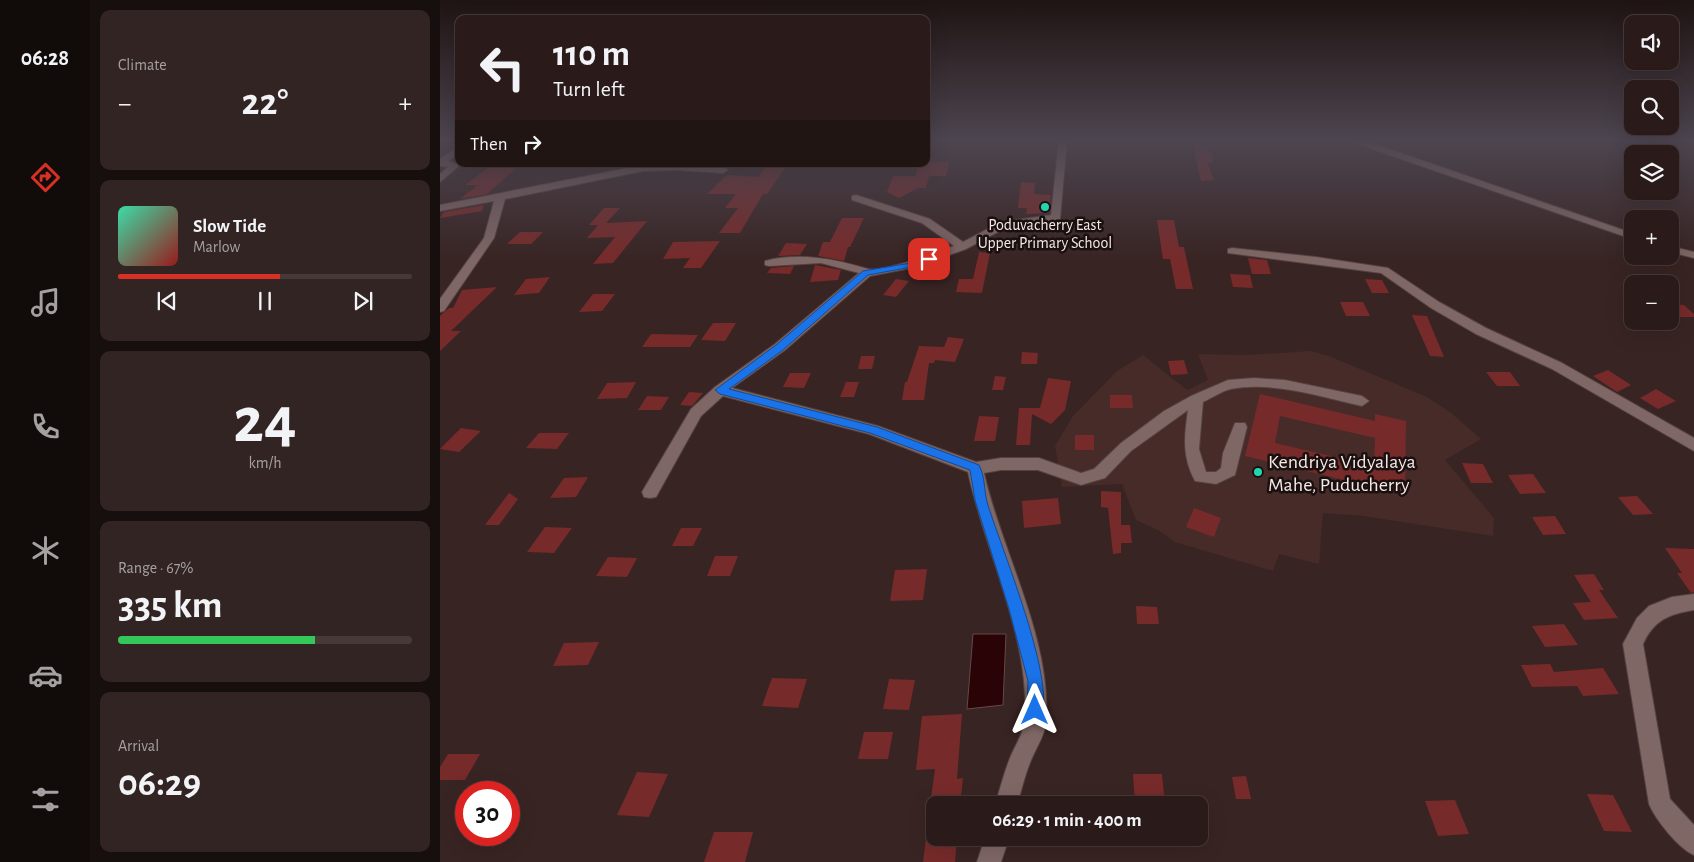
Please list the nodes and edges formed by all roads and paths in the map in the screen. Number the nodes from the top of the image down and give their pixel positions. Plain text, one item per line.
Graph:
1 (582, 180) edge
2 (1059, 180) edge
3 (1471, 180) edge
4 (493, 198) junction
5 (856, 198) dead end
6 (440, 208) edge
7 (1624, 233) edge
8 (962, 247) junction
9 (1232, 251) dead end
10 (1679, 251) edge
11 (1694, 256) edge
12 (769, 264) dead end
13 (866, 273) junction
14 (441, 305) edge
15 (720, 390) junction
16 (1196, 399) junction
17 (1362, 401) dead end
18 (1240, 427) dead end
19 (1694, 445) edge
20 (975, 468) junction
21 (650, 492) dead end
22 (1694, 602) edge
23 (1009, 796) edge
24 (1694, 843) edge
25 (994, 846) edge
26 (989, 862) edge

1 - 4 street
2 - 8 street
3 - 7 street
4 - 6 street
4 - 14 street
5 - 8 street
8 - 13 street
9 - 19 street
10 - 11 street
12 - 13 street
13 - 15 street
15 - 20 street
15 - 21 street
16 - 17 street
16 - 18 street
16 - 20 street
20 - 23 street
22 - 24 street
25 - 26 street

